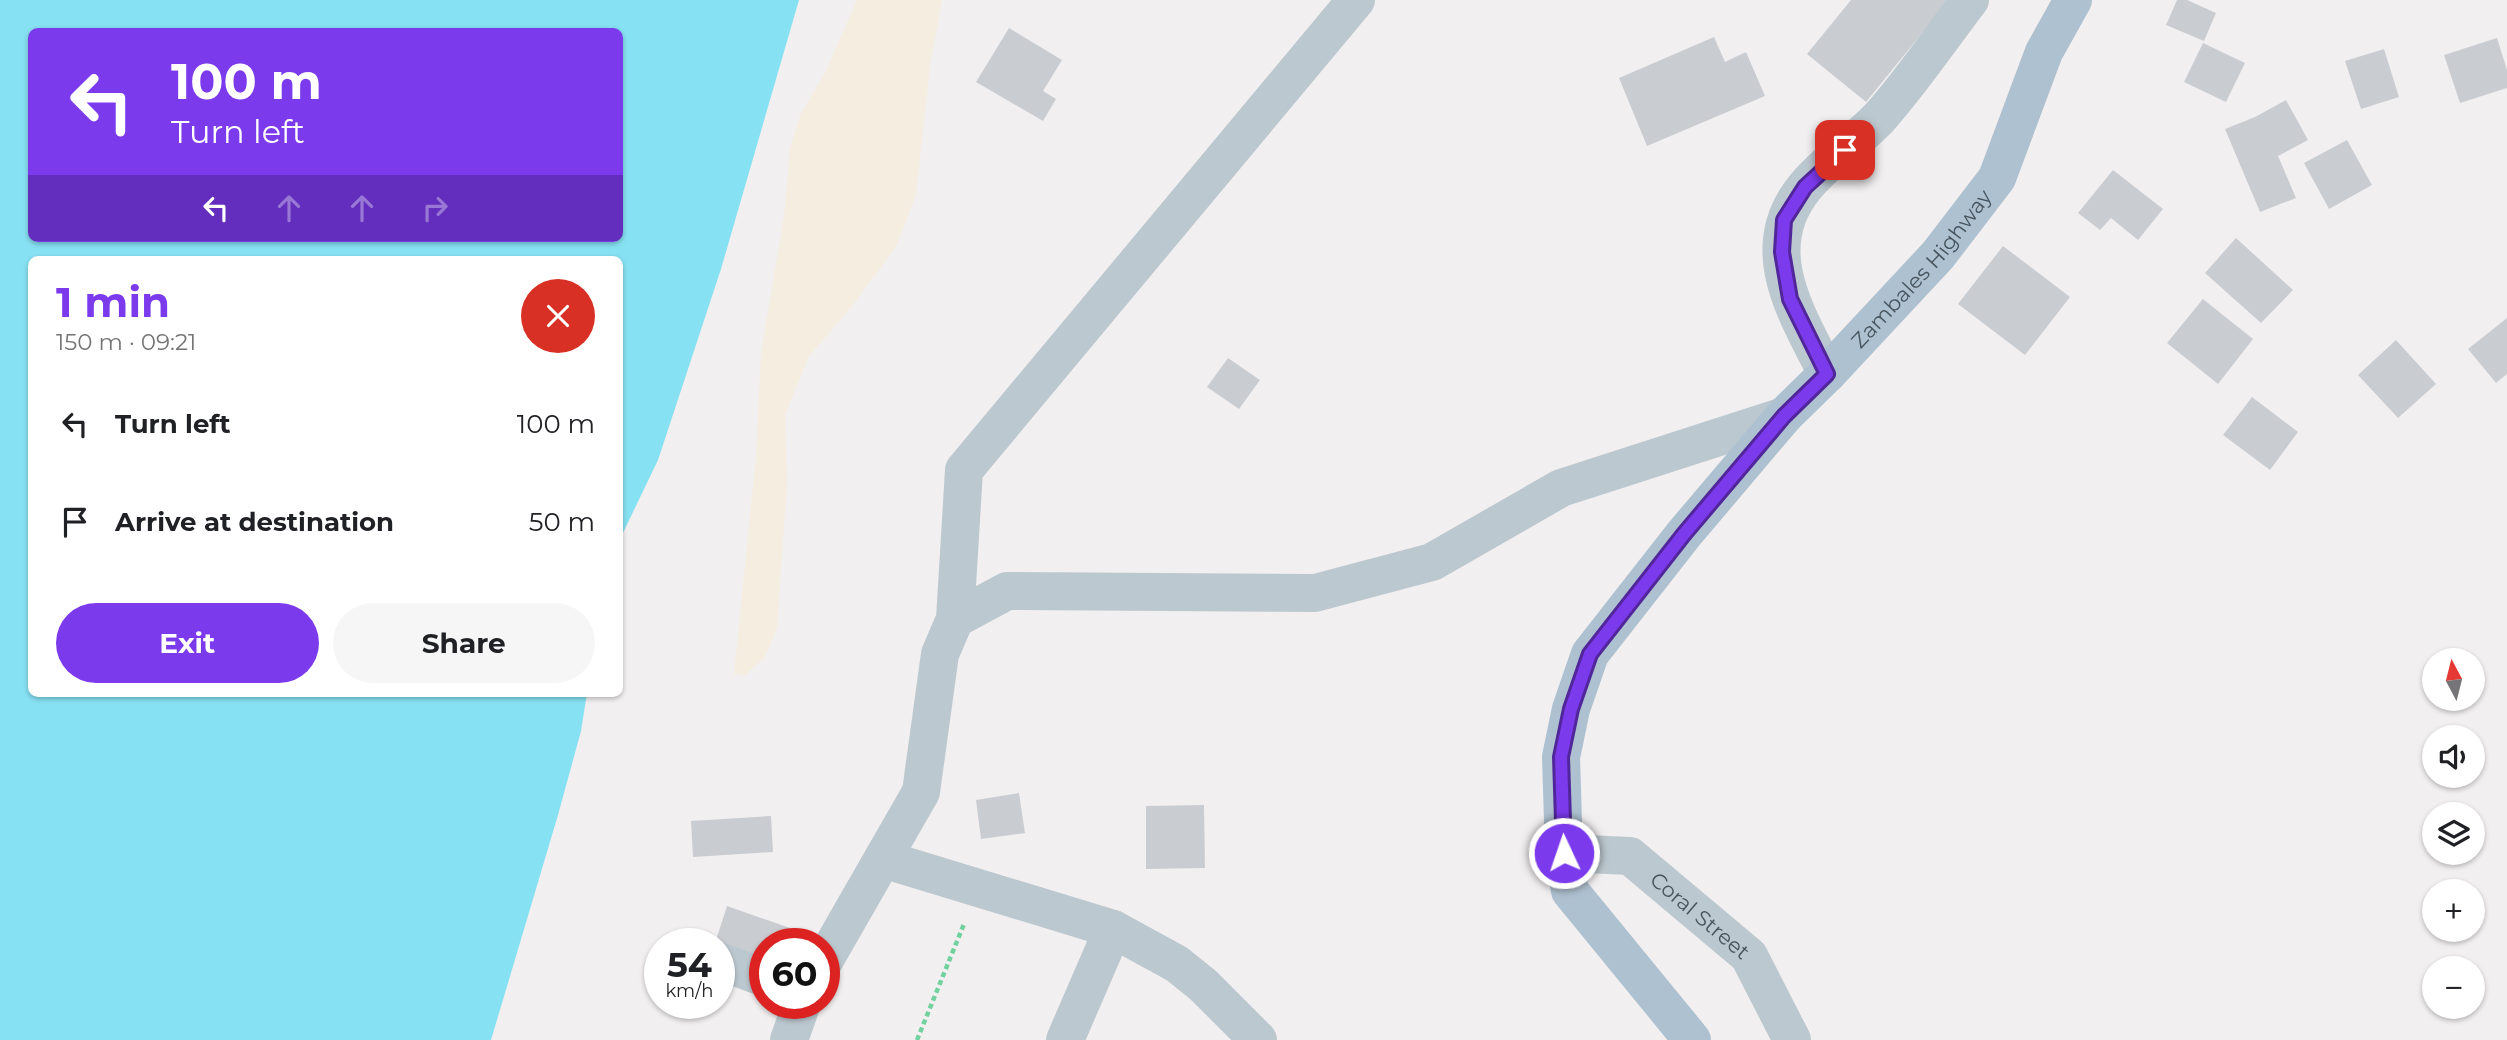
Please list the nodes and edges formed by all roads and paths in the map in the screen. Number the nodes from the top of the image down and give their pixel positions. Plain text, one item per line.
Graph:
1 (1356, 0) edge
2 (1970, 0) edge
3 (2073, 0) edge
4 (1827, 374) junction
5 (1784, 416) junction
6 (955, 619) junction
7 (1564, 853) junction
8 (883, 859) junction
9 (979, 887) junction
10 (1113, 929) junction
11 (840, 933) edge
12 (796, 1019) edge
13 (789, 1040) edge
14 (917, 1040) edge
15 (1065, 1040) edge
16 (1258, 1040) edge
17 (1692, 1040) edge
18 (1792, 1040) edge

1 - 6 street
2 - 4 street
3 - 4 main road, Zambales Highway
4 - 5 main road, Zambales Highway
5 - 6 street
5 - 7 main road, Zambales Highway
6 - 8 street
7 - 17 main road, Zambales Highway
7 - 18 street, Coral Street
8 - 9 street
8 - 11 street
9 - 10 street
9 - 14 path
10 - 15 street
10 - 16 street
12 - 13 street

